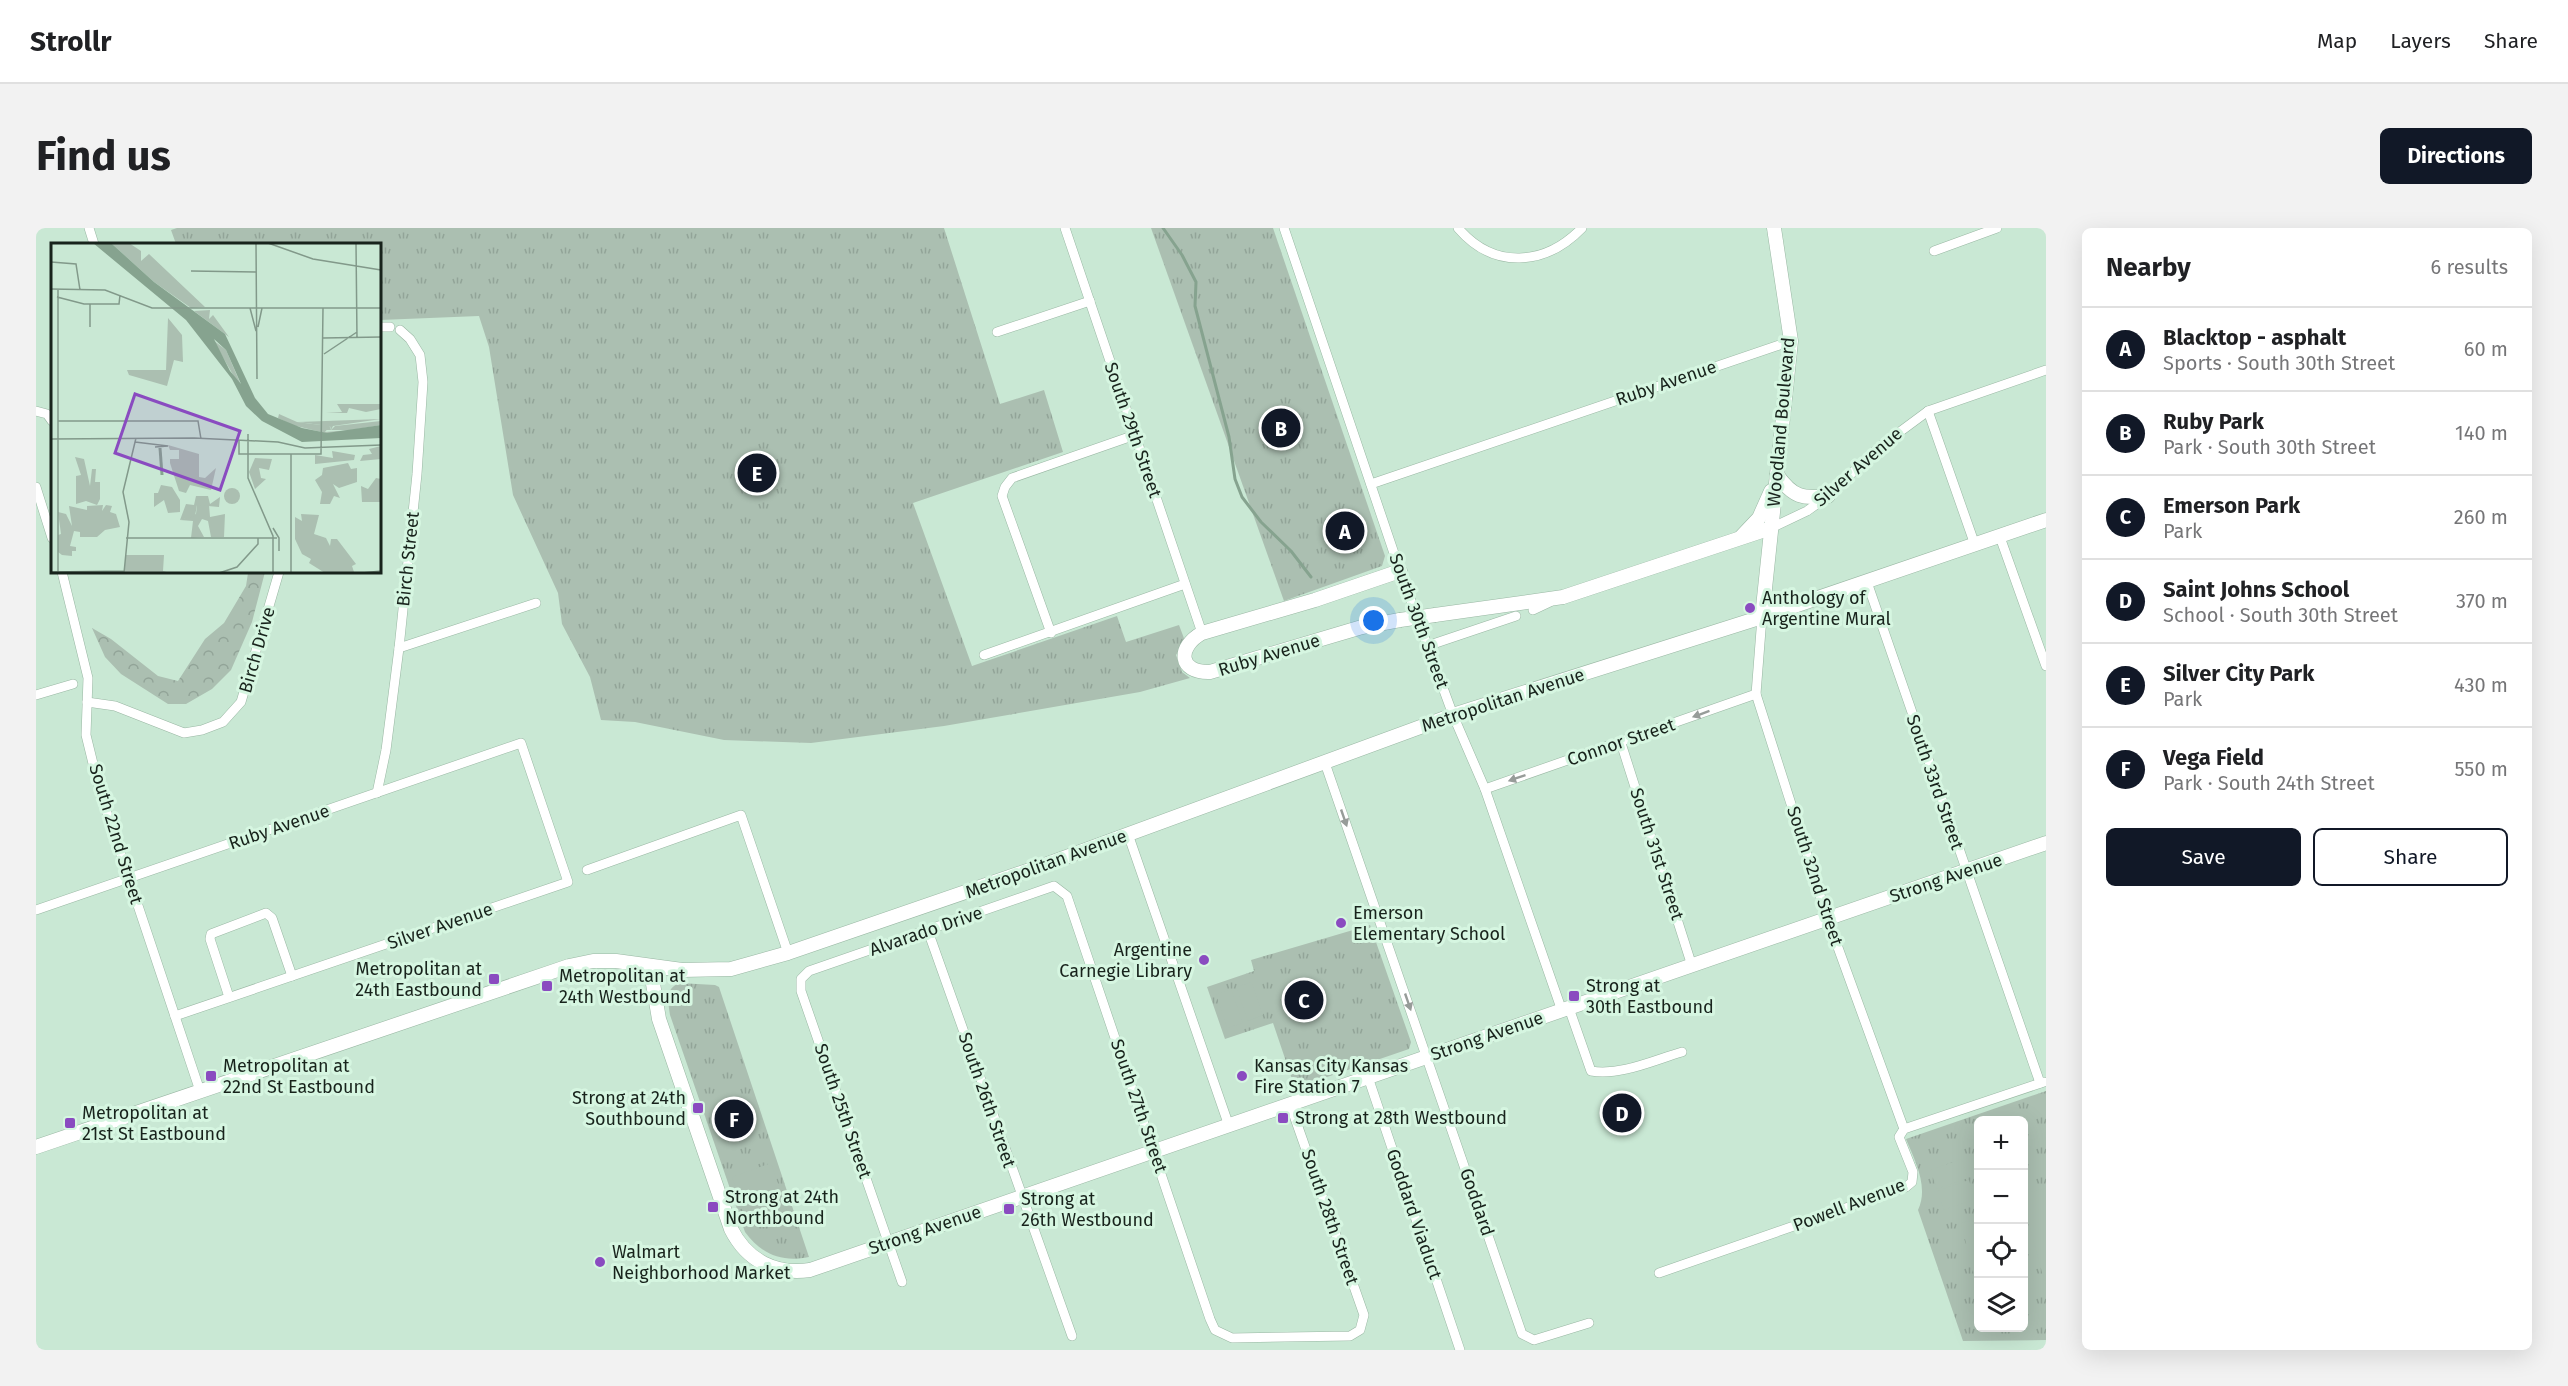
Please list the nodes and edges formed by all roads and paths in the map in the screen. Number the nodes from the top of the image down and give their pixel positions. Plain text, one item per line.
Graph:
1 (89, 228) edge
2 (1065, 228) edge
3 (1284, 228) edge
4 (1458, 228) edge
5 (1582, 228) edge
6 (1774, 228) edge
7 (1997, 228) edge
8 (94, 243) edge
9 (1934, 251) dead end
10 (1090, 301) junction
11 (400, 330) dead end
12 (997, 332) dead end
13 (1791, 341) junction
14 (2046, 370) edge
15 (36, 411) edge
16 (1929, 411) junction
17 (51, 420) edge
18 (1135, 435) junction
19 (1777, 475) junction
20 (1371, 484) junction
21 (36, 488) edge
22 (1828, 496) junction
23 (2046, 520) edge
24 (1771, 528) junction
25 (51, 535) edge
26 (2000, 537) junction
27 (1741, 538) junction
28 (1975, 545) junction
29 (1400, 571) junction
30 (62, 573) edge
31 (279, 573) edge
32 (1867, 582) junction
33 (1185, 584) junction
34 (1563, 597) junction
35 (536, 603) dead end
36 (1533, 610) dead end
37 (1516, 616) dead end
38 (1762, 617) junction
39 (1051, 633) junction
40 (1202, 633) junction
41 (1427, 646) junction
42 (399, 648) junction
43 (984, 655) dead end
44 (2046, 666) edge
45 (73, 684) dead end
46 (1756, 694) junction
47 (36, 695) edge
48 (87, 702) junction
49 (1453, 715) junction
50 (1621, 743) junction
51 (1325, 763) junction
52 (1485, 789) junction
53 (377, 793) junction
54 (1128, 834) junction
55 (2046, 843) edge
56 (587, 870) dead end
57 (1966, 872) junction
58 (129, 879) junction
59 (568, 882) joint
60 (1054, 886) joint
61 (36, 910) edge
62 (1828, 920) junction
63 (928, 931) junction
64 (788, 953) junction
65 (650, 966) junction
66 (1692, 966) junction
67 (292, 976) junction
68 (801, 979) joint
69 (229, 998) junction
70 (1565, 1010) junction
71 (175, 1016) junction
72 (1682, 1052) dead end
73 (1427, 1057) junction
74 (1368, 1077) junction
75 (2043, 1082) edge
76 (200, 1091) junction
77 (1290, 1104) junction
78 (1229, 1126) junction
79 (1904, 1129) junction
80 (36, 1147) edge
81 (1155, 1151) junction
82 (1021, 1197) junction
83 (889, 1243) junction
84 (1659, 1273) dead end
85 (902, 1282) dead end
86 (1589, 1323) dead end
87 (1215, 1330) joint
88 (1072, 1336) dead end
89 (1460, 1350) edge

1 - 8 street
2 - 10 street, South 29th Street
3 - 20 street, South 30th Street
4 - 5 street
6 - 13 street, Woodland Boulevard
7 - 9 street
10 - 12 street
10 - 18 street, South 29th Street
11 - 42 street, Birch Street
13 - 19 street, Woodland Boulevard
13 - 20 street, Ruby Avenue
14 - 16 street, Silver Avenue
15 - 17 street
16 - 22 street, Silver Avenue
16 - 28 street
18 - 33 street, South 29th Street
18 - 39 street
19 - 22 street
19 - 24 street, Woodland Boulevard
19 - 27 street
20 - 29 street, South 30th Street
21 - 25 street
22 - 24 street, Silver Avenue
23 - 26 street, Metropolitan Avenue
24 - 27 street, Silver Avenue
24 - 38 street, Woodland Boulevard
26 - 28 street, Metropolitan Avenue
26 - 44 street
27 - 34 street, Silver Avenue
28 - 32 street, Metropolitan Avenue
29 - 40 street
29 - 41 street, South 30th Street
30 - 48 street, South 22nd Street
31 - 48 street, Birch Drive
32 - 38 street, Metropolitan Avenue
32 - 57 street, South 33rd Street
33 - 39 street
33 - 40 street, South 29th Street
34 - 36 street, Silver Avenue
34 - 40 street, Ruby Avenue, bridge
35 - 42 street
37 - 41 street
38 - 46 street, South 32nd Street
38 - 49 street, Metropolitan Avenue
39 - 43 street
41 - 49 street, South 30th Street
42 - 53 street, Birch Street
45 - 47 street
46 -> 50 street, Connor Street
46 - 62 street, South 32nd Street
48 - 58 street, South 22nd Street
49 - 51 street, Metropolitan Avenue
49 - 52 street, South 30th Street
50 -> 52 street, Connor Street
50 - 66 street, South 31st Street
51 - 54 street, Metropolitan Avenue
51 -> 73 street
52 - 70 street, South 30th Street
53 - 58 street, Ruby Avenue
53 - 59 street, Ruby Avenue
54 - 64 street, Metropolitan Avenue
54 - 78 street
55 - 57 street, Strong Avenue
56 - 64 street
57 - 62 street, Strong Avenue
57 - 75 street, South 33rd Street
58 - 61 street, Ruby Avenue
58 - 71 street, South 22nd Street
59 - 67 street, Silver Avenue
60 - 63 street, Alvarado Drive
60 - 81 street, South 27th Street
62 - 66 street, Strong Avenue
62 - 79 street, South 32nd Street
63 - 68 street, Alvarado Drive
63 - 82 street, South 26th Street
64 - 65 street, Metropolitan Avenue
65 - 76 street, Metropolitan Avenue
65 - 83 street, Strong Avenue
66 - 70 street, Strong Avenue
67 - 69 street, Silver Avenue
67 - 69 street
68 - 83 street, South 25th Street
69 - 71 street, Silver Avenue
70 - 72 street, South 30th Street
70 - 73 street, Strong Avenue
71 - 76 street, South 22nd Street
73 - 74 street, Strong Avenue
73 - 86 street, Goddard
74 - 77 street, Strong Avenue
74 - 89 street, Goddard Viaduct
75 - 79 street
76 - 80 street, Metropolitan Avenue
77 - 78 street, Strong Avenue
77 - 87 street, South 28th Street
78 - 81 street, Strong Avenue
79 - 84 street, Powell Avenue
81 - 82 street, Strong Avenue
81 - 87 street, South 27th Street
82 - 83 street, Strong Avenue
82 - 88 street, South 26th Street
83 - 85 street, South 25th Street

